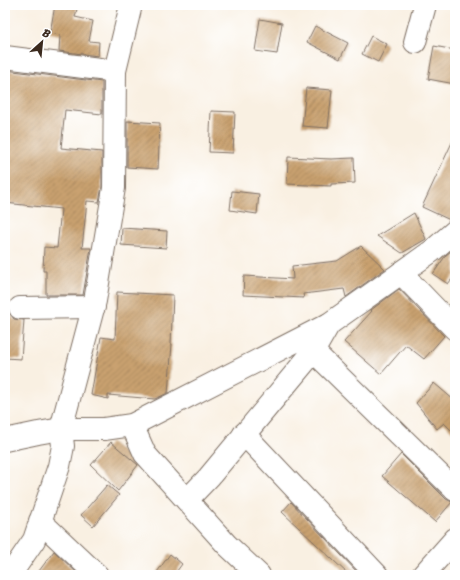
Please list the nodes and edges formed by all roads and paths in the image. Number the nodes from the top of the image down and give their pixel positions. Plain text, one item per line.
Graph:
1 (131, 5) edge
2 (425, 5) edge
3 (415, 42) dead end
4 (5, 57) edge
5 (115, 71) junction
6 (455, 231) edge
7 (401, 273) junction
8 (94, 307) junction
9 (20, 308) dead end
10 (455, 329) edge
11 (306, 345) junction
12 (132, 425) junction
13 (61, 429) junction
14 (244, 434) junction
15 (5, 440) edge
16 (455, 490) edge
17 (187, 500) junction
18 (40, 521) junction
19 (455, 539) edge
20 (10, 575) edge
21 (97, 575) edge
22 (259, 575) edge
23 (377, 575) edge
24 (423, 575) edge

1 - 5 street
2 - 3 street
4 - 5 street
5 - 8 street
6 - 7 street
7 - 10 street
7 - 11 street
8 - 9 street
8 - 13 street
11 - 12 street
11 - 14 street
11 - 16 street
12 - 13 street
12 - 17 street
13 - 15 street
13 - 18 street
14 - 17 street
14 - 23 street
17 - 22 street
18 - 20 street
18 - 21 street
19 - 24 street

